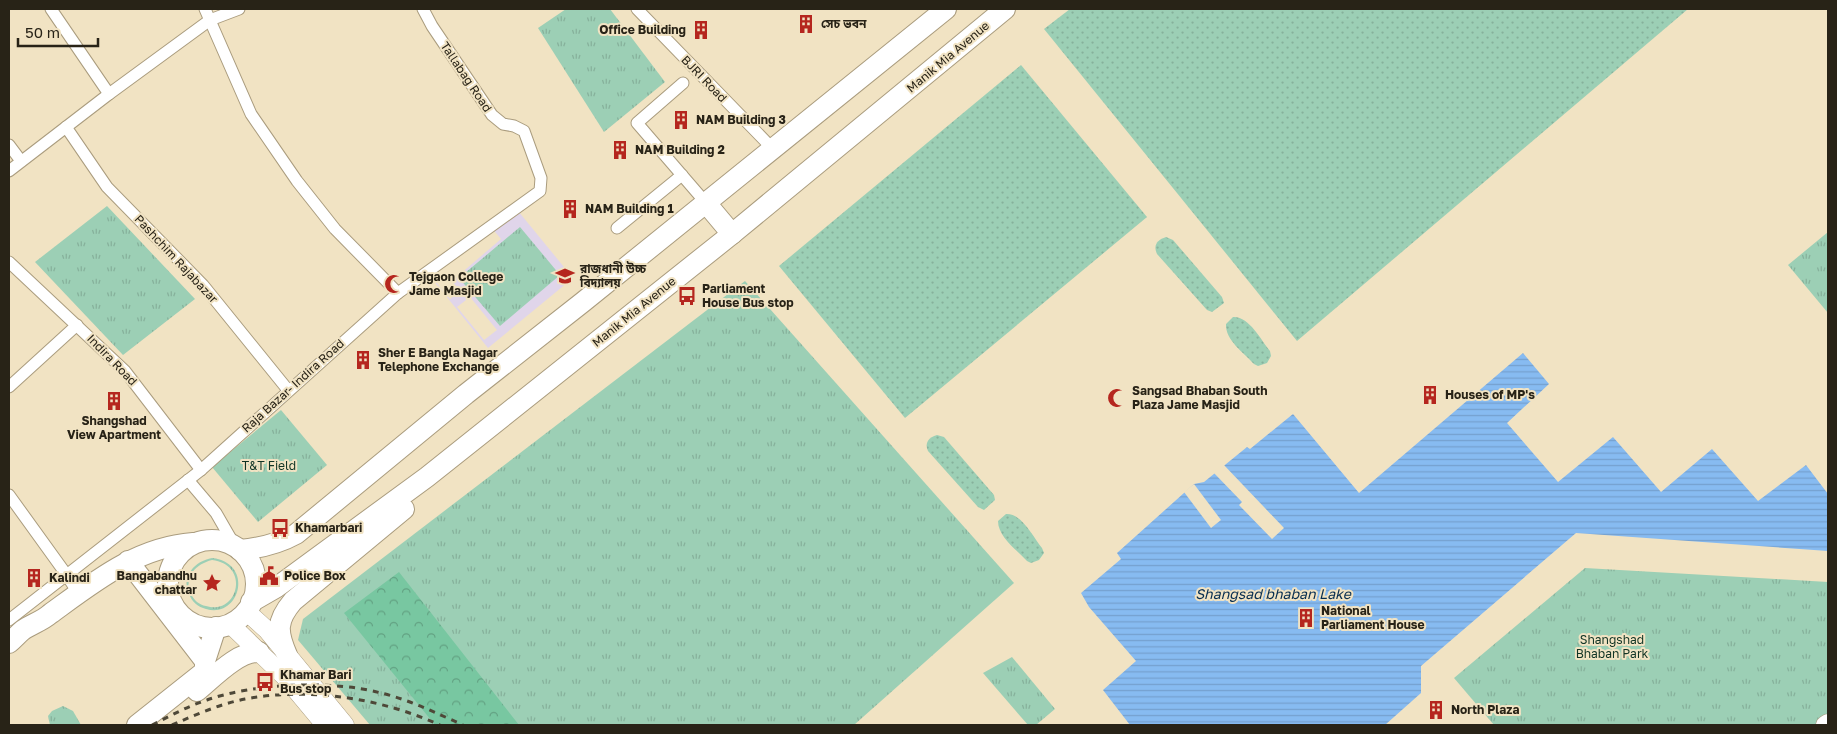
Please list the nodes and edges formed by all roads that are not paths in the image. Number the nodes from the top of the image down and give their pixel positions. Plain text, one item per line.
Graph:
1 (51, 9) edge
2 (205, 9) edge
3 (239, 9) edge
4 (423, 9) edge
5 (637, 9) edge
6 (946, 9) edge
7 (1004, 9) edge
8 (210, 20) junction
9 (684, 83) dead end
10 (109, 94) junction
11 (66, 127) junction
12 (9, 145) edge
13 (772, 148) junction
14 (21, 161) junction
15 (9, 171) edge
16 (682, 175) junction
17 (541, 185) joint
18 (706, 203) junction
19 (617, 228) dead end
20 (732, 234) junction
21 (9, 262) edge
22 (398, 293) junction
23 (78, 325) junction
24 (9, 387) edge
25 (288, 390) junction
26 (201, 470) junction
27 (427, 477) junction
28 (188, 480) junction
29 (9, 496) edge
30 (197, 543) junction
31 (237, 548) junction
32 (128, 561) junction
33 (66, 574) junction
34 (78, 593) junction
35 (248, 606) junction
36 (9, 620) edge
37 (223, 625) junction
38 (9, 643) edge
39 (260, 652) junction
40 (287, 655) junction
41 (205, 661) junction
42 (137, 725) edge
43 (157, 725) edge
44 (325, 725) edge
45 (345, 725) edge

1 - 10 street
2 - 8 street
3 - 8 street
4 - 17 street, Tallabag Road
5 - 13 street, BJRI Road
6 - 13 highway
7 - 20 highway, Manik Mia Avenue
8 - 10 street
8 - 22 street
9 - 16 street
10 - 11 street
11 - 14 street
11 - 25 street, Pashchim Rajabazar
12 - 14 street
13 - 18 highway
14 - 15 street
16 - 18 street
16 - 19 street
17 - 22 street, Raja Bazar- Indira Road
18 - 20 highway
18 - 31 highway
20 - 27 highway, Manik Mia Avenue
21 - 23 street, Indira Road
22 - 25 street, Raja Bazar- Indira Road
23 - 24 street
23 - 26 street, Indira Road
25 - 26 street, Raja Bazar- Indira Road
26 - 28 street, Raja Bazar- Indira Road
27 - 35 highway, Manik Mia Avenue
27 - 40 highway
28 - 31 street
28 - 33 street, Raja Bazar- Indira Road
29 - 33 street
30 - 31 highway
30 - 32 highway
30 - 37 highway
31 - 35 highway
32 - 34 highway
32 - 41 highway
33 - 34 street
33 - 36 street
34 - 38 highway
35 - 37 highway
35 - 40 main road
37 - 39 main road
37 - 41 highway
39 - 43 highway
39 - 44 main road
40 - 45 main road
41 - 42 highway

